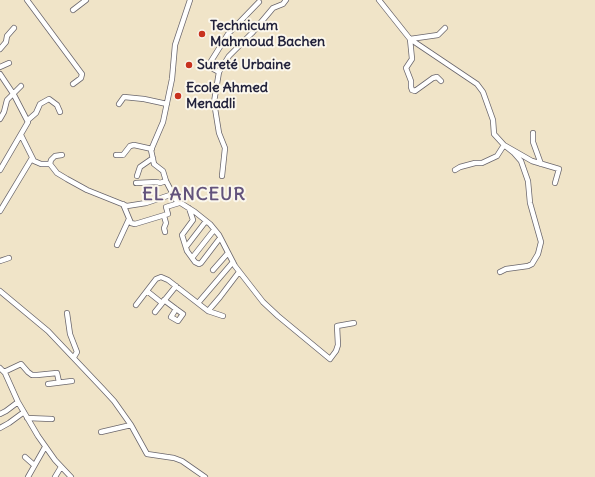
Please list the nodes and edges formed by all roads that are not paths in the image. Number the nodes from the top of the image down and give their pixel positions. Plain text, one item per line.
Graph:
1 (27, 0) edge
2 (86, 0) edge
3 (190, 0) edge
4 (286, 0) edge
5 (379, 0) edge
6 (259, 2) dead end
7 (73, 10) dead end
8 (14, 28) dead end
9 (445, 28) dead end
10 (410, 39) junction
11 (0, 49) edge
12 (9, 63) dead end
13 (0, 67) edge
14 (219, 72) junction
15 (0, 74) edge
16 (441, 80) dead end
17 (73, 84) dead end
18 (21, 86) dead end
19 (14, 95) junction
20 (3, 103) edge
21 (119, 104) dead end
22 (167, 104) junction
23 (60, 112) dead end
24 (0, 119) edge
25 (28, 120) junction
26 (533, 133) dead end
27 (21, 135) junction
28 (504, 144) junction
29 (152, 149) junction
30 (62, 155) dead end
31 (116, 155) dead end
32 (32, 158) junction
33 (153, 158) junction
34 (2, 163) edge
35 (50, 164) junction
36 (541, 164) junction
37 (0, 170) edge
38 (455, 170) dead end
39 (137, 176) dead end
40 (222, 176) dead end
41 (166, 181) junction
42 (136, 183) dead end
43 (555, 183) dead end
44 (173, 194) junction
45 (179, 203) junction
46 (123, 204) junction
47 (189, 208) junction
48 (0, 211) edge
49 (164, 216) junction
50 (129, 219) junction
51 (206, 221) junction
52 (214, 230) junction
53 (165, 232) dead end
54 (220, 238) junction
55 (116, 246) dead end
56 (186, 247) junction
57 (228, 253) junction
58 (9, 258) dead end
59 (192, 258) junction
60 (0, 261) edge
61 (233, 262) junction
62 (213, 270) dead end
63 (240, 272) junction
64 (500, 272) dead end
65 (176, 286) junction
66 (0, 291) edge
67 (147, 291) junction
68 (163, 302) junction
69 (198, 304) junction
70 (136, 305) dead end
71 (176, 309) dead end
72 (208, 311) junction
73 (155, 312) dead end
74 (67, 313) dead end
75 (223, 316) dead end
76 (354, 323) dead end
77 (74, 357) junction
78 (0, 368) edge
79 (4, 372) junction
80 (72, 380) dead end
81 (59, 382) junction
82 (48, 384) dead end
83 (18, 402) junction
84 (24, 412) junction
85 (0, 414) edge
86 (27, 418) junction
87 (52, 419) dead end
88 (131, 425) junction
89 (0, 428) edge
90 (101, 432) dead end
91 (46, 446) junction
92 (25, 457) dead end
93 (34, 465) junction
94 (61, 467) junction
95 (28, 477) edge
96 (55, 477) edge
97 (71, 477) edge
98 (205, 477) edge

1 - 17 street
2 - 7 street
3 - 22 street
4 - 14 street
5 - 10 street
6 - 14 street
8 - 11 street
9 - 10 street
10 - 16 street
10 - 28 street
12 - 13 street
14 - 40 street
15 - 19 street
18 - 19 street
19 - 20 street
19 - 25 street
20 - 24 street
21 - 22 street
22 - 29 street
23 - 25 street
25 - 27 street
26 - 36 street
27 - 32 street
27 - 34 street
28 - 36 street
28 - 38 street
28 - 64 street
29 - 31 street
29 - 33 street
30 - 35 street
32 - 35 street
32 - 48 street
33 - 39 street
33 - 41 street
34 - 37 street
35 - 46 street
36 - 43 street
41 - 42 street
41 - 44 street
44 - 45 street
44 - 46 street
45 - 47 street
45 - 49 street
46 - 50 street
47 - 51 street
47 - 56 street
49 - 50 street
49 - 53 street
50 - 55 street
51 - 52 street
51 - 56 street
52 - 54 street
52 - 59 street
54 - 57 street
54 - 59 street
56 - 59 street
57 - 61 street
57 - 62 street
58 - 60 street
61 - 63 street
61 - 69 street
63 - 72 street
63 - 76 street
65 - 67 street
65 - 68 street
65 - 69 street
66 - 77 street
67 - 68 street
67 - 70 street
68 - 71 street
68 - 73 street
69 - 72 street
72 - 75 street
74 - 77 street
77 - 88 street
78 - 79 street
79 - 81 street
79 - 83 street
80 - 81 street
81 - 82 street
83 - 84 street
83 - 85 street
84 - 86 street
84 - 89 street
86 - 87 street
86 - 91 street
88 - 90 street
88 - 98 street
91 - 93 street
91 - 94 street
92 - 93 street
93 - 95 street
94 - 96 street
94 - 97 street

